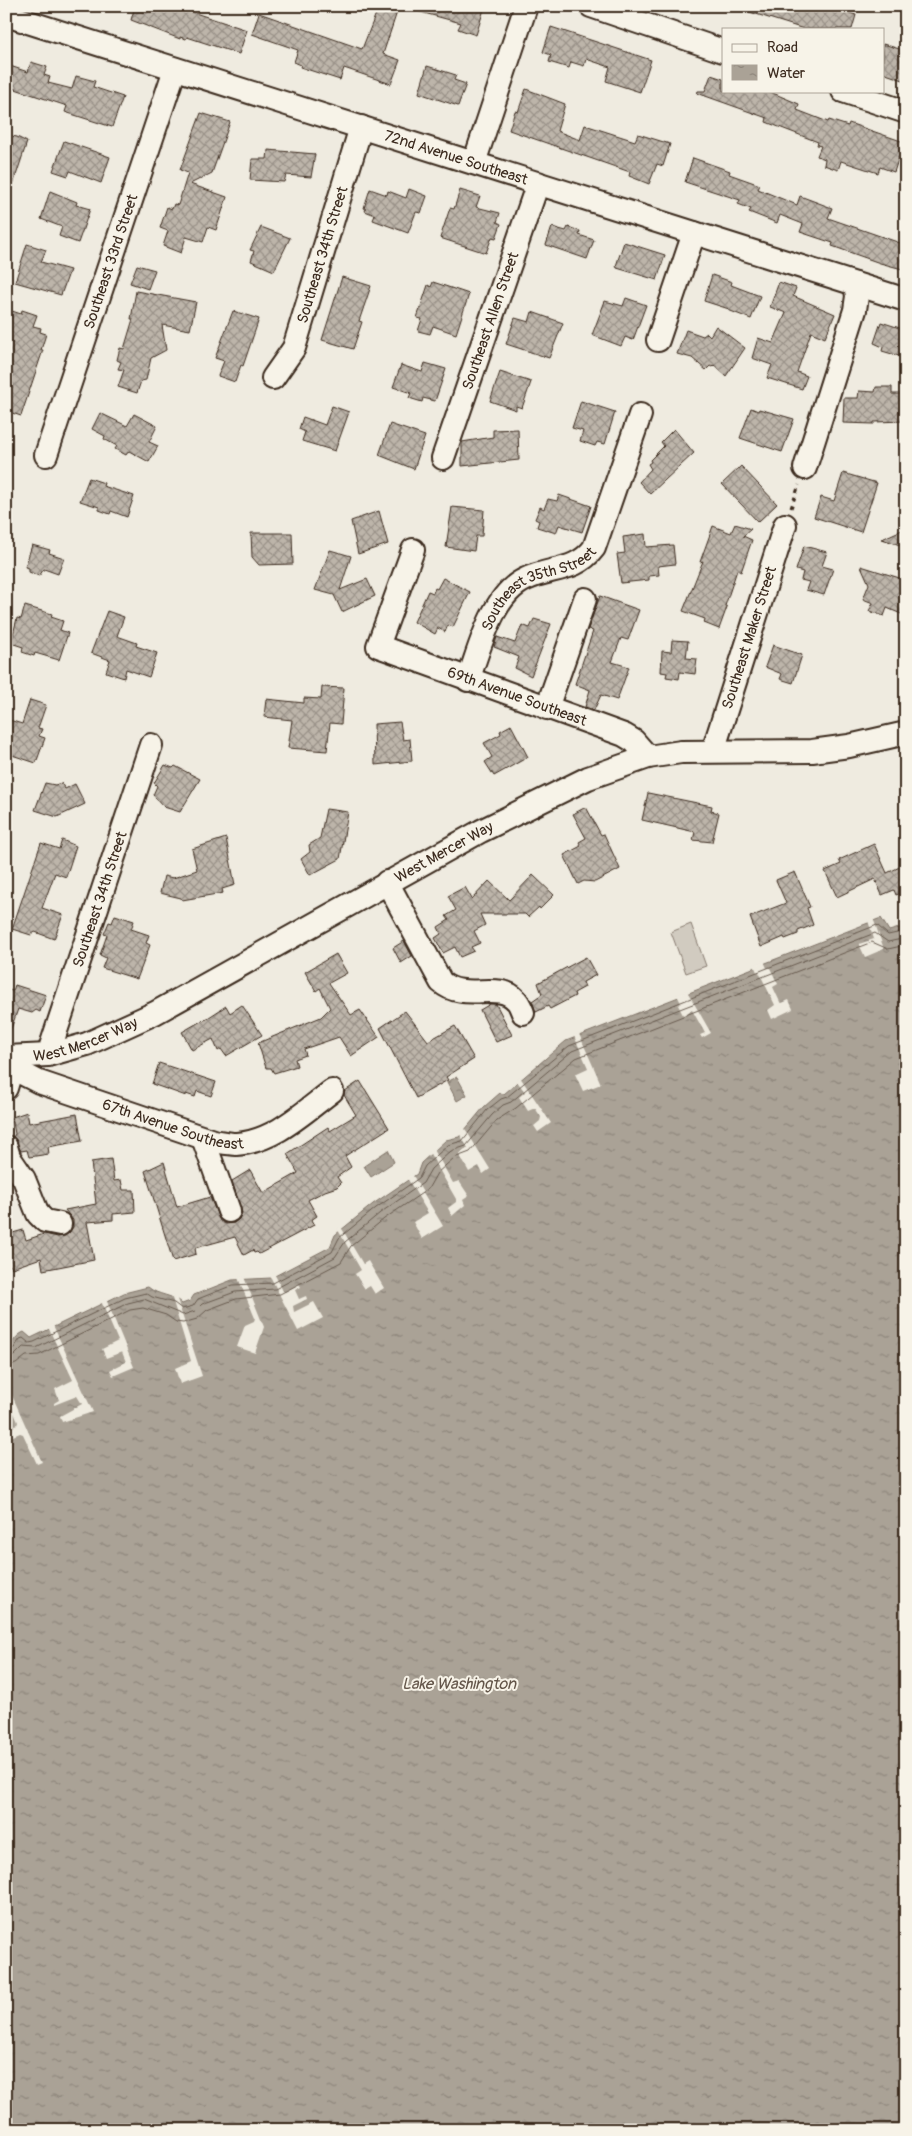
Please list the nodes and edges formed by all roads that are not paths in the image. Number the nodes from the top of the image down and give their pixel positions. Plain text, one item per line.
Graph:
1 (526, 6) edge
2 (591, 6) edge
3 (6, 15) edge
4 (722, 51) edge
5 (176, 68) junction
6 (847, 92) edge
7 (906, 112) edge
8 (361, 127) junction
9 (474, 163) junction
10 (538, 183) junction
11 (694, 233) junction
12 (855, 284) junction
13 (906, 300) edge
14 (658, 340) dead end
15 (273, 378) dead end
16 (640, 415) dead end
17 (46, 455) dead end
18 (443, 458) dead end
19 (805, 468) road end
20 (785, 525) road end
21 (413, 550) dead end
22 (585, 599) dead end
23 (468, 680) junction
24 (547, 708) junction
25 (906, 732) edge
26 (151, 746) dead end
27 (713, 751) junction
28 (648, 757) junction
29 (387, 882) junction
30 (523, 1013) dead end
31 (48, 1055) junction
32 (8, 1069) edge
33 (332, 1091) dead end
34 (204, 1138) junction
35 (6, 1147) edge
36 (230, 1211) dead end
37 (60, 1224) dead end

1 - 9 street
2 - 4 street
3 - 5 street, 72nd Avenue Southeast
5 - 8 street, 72nd Avenue Southeast
5 - 17 street, Southeast 33rd Street
6 - 7 street
8 - 9 street, 72nd Avenue Southeast
8 - 15 street, Southeast 34th Street
9 - 10 street, 72nd Avenue Southeast
10 - 11 street, 72nd Avenue Southeast
10 - 18 street, Southeast Allen Street
11 - 12 street, 72nd Avenue Southeast
11 - 14 street
12 - 13 street, 72nd Avenue Southeast
12 - 19 street
16 - 23 street, Southeast 35th Street
20 - 27 street, Southeast Maker Street
21 - 23 street, 69th Avenue Southeast
22 - 24 street
23 - 24 street, 69th Avenue Southeast
24 - 28 street, 69th Avenue Southeast
25 - 27 street, West Mercer Way
26 - 31 street, Southeast 34th Street
27 - 28 street, West Mercer Way
28 - 29 street, West Mercer Way
29 - 30 street
29 - 31 street, West Mercer Way
31 - 32 street, West Mercer Way
32 - 34 street, 67th Avenue Southeast
33 - 34 street, 67th Avenue Southeast
34 - 36 street
35 - 37 street

